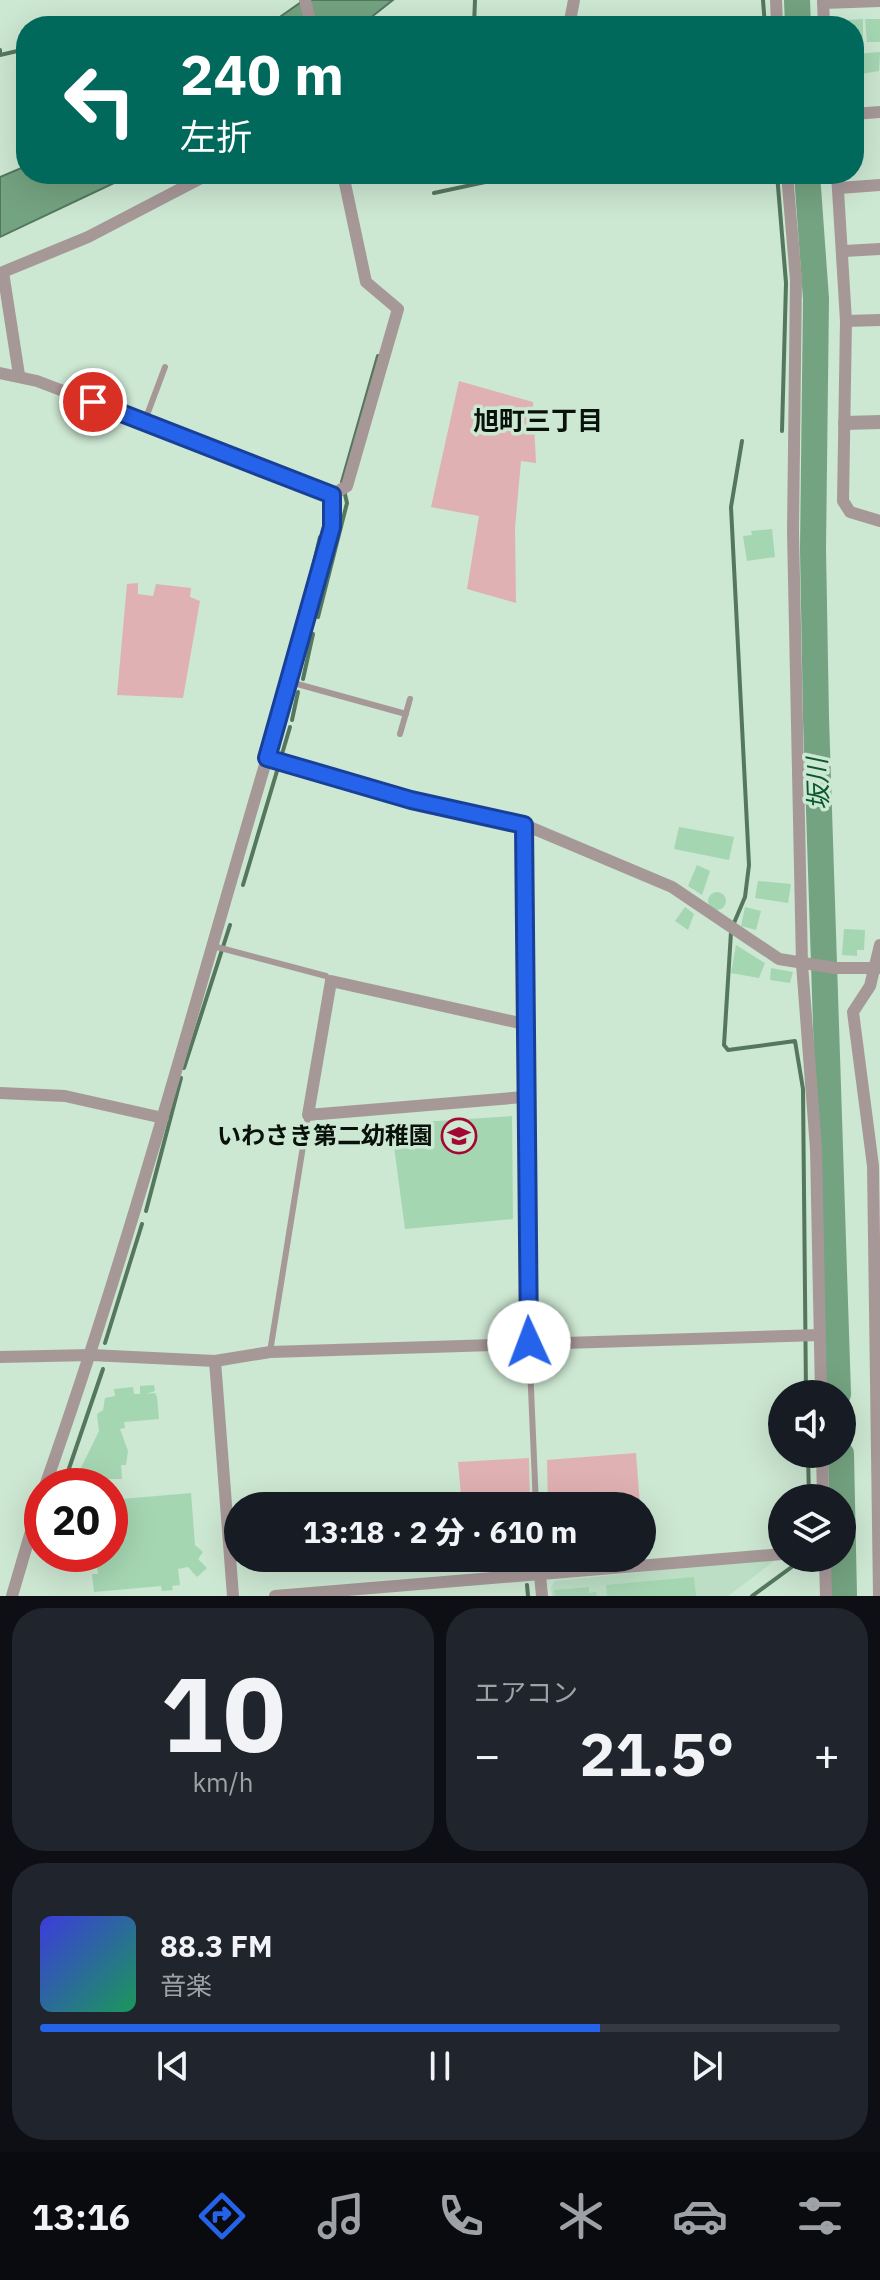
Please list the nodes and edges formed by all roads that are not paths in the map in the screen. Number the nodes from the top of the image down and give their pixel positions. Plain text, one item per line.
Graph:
1 (880, 1) edge
2 (823, 2) edge
3 (190, 184) edge
4 (345, 184) edge
5 (788, 184) edge
6 (838, 184) edge
7 (880, 185) edge
8 (839, 188) junction
9 (880, 249) edge
10 (844, 251) junction
11 (880, 320) edge
12 (846, 321) junction
13 (165, 367) dead end
14 (0, 373) edge
15 (19, 375) junction
16 (880, 422) edge
17 (144, 423) junction
18 (845, 423) junction
19 (332, 495) junction
20 (880, 521) edge
21 (290, 682) junction
22 (410, 699) dead end
23 (406, 714) junction
24 (400, 734) dead end
25 (267, 758) junction
26 (524, 825) junction
27 (880, 945) edge
28 (213, 946) junction
29 (804, 964) junction
30 (878, 968) edge
31 (331, 981) junction
32 (524, 1024) junction
33 (0, 1093) edge
34 (524, 1097) junction
35 (864, 1099) junction
36 (880, 1099) edge
37 (308, 1115) junction
38 (163, 1118) junction
39 (876, 1166) edge
40 (526, 1272) joint
41 (876, 1295) edge
42 (810, 1336) junction
43 (529, 1342) junction
44 (270, 1352) junction
45 (91, 1355) junction
46 (0, 1357) edge
47 (215, 1361) junction
48 (877, 1378) edge
49 (818, 1380) edge
50 (878, 1459) edge
51 (51, 1468) edge
52 (535, 1492) edge
53 (880, 1542) edge
54 (24, 1555) edge
55 (768, 1555) edge
56 (540, 1572) edge
57 (825, 1572) edge
58 (540, 1575) junction
59 (12, 1596) edge
60 (233, 1596) edge
61 (275, 1596) edge
62 (542, 1596) edge
63 (826, 1596) edge
64 (879, 1596) edge

1 - 2 street
3 - 15 street
4 - 19 street
5 - 29 street
6 - 8 street
7 - 8 street
8 - 10 street
9 - 10 street
10 - 12 street
11 - 12 street
12 - 18 street
13 - 17 lane
14 - 15 street
15 - 17 street
16 - 18 street
17 - 19 street
18 - 20 street
19 - 21 street
21 - 23 lane
21 - 25 street
22 - 23 lane
23 - 24 lane
25 - 26 street
25 - 28 street
26 - 29 street
26 - 32 street
27 - 30 street
28 - 31 lane
28 - 38 street
29 - 30 street
29 - 42 street
30 - 35 street
31 - 32 street
31 - 37 street
32 - 34 street
33 - 38 street
34 - 37 street
34 - 40 street
35 - 36 street
35 - 39 street
37 - 44 lane
38 - 45 street
39 - 41 street
40 - 43 lane
41 - 48 street
42 - 43 street
42 - 49 street
43 - 44 street
43 - 52 lane
44 - 47 street
45 - 46 street
45 - 47 street
45 - 51 street
47 - 60 street
48 - 50 street
50 - 53 street
53 - 64 street
54 - 59 street
55 - 58 street
56 - 58 lane
57 - 63 street
58 - 61 street
58 - 62 street

